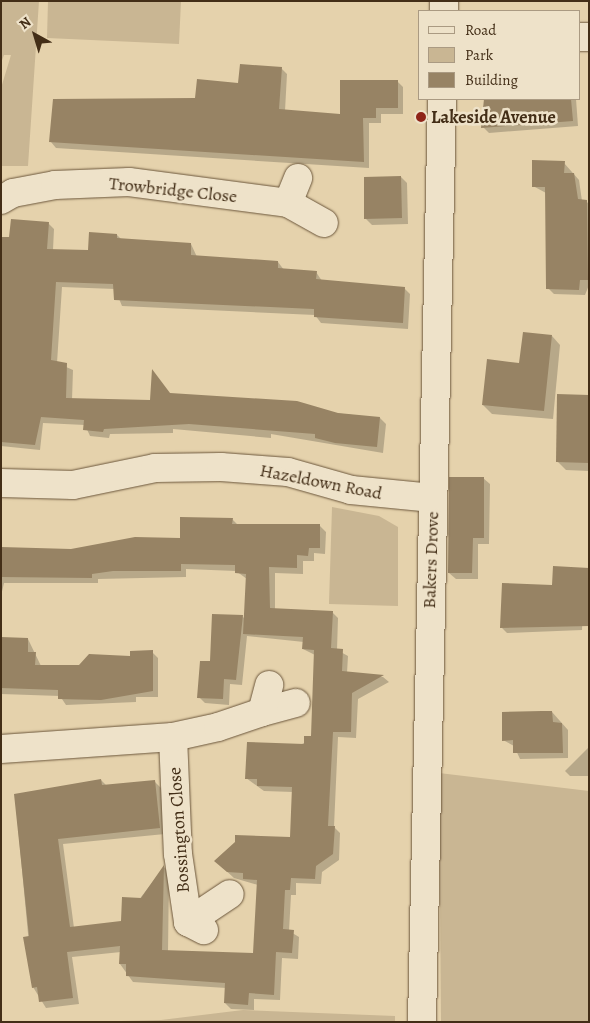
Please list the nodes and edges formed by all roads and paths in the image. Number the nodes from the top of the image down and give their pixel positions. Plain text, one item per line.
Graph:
1 (442, 100) edge
2 (298, 178) dead end
3 (1, 200) edge
4 (288, 203) junction
5 (324, 223) dead end
6 (1, 483) edge
7 (433, 498) junction
8 (269, 685) dead end
9 (296, 703) dead end
10 (262, 712) junction
11 (173, 738) junction
12 (1, 749) edge
13 (230, 894) dead end
14 (422, 1022) edge

1 - 7 street, Bakers Drove
2 - 4 street
3 - 4 street, Trowbridge Close
4 - 5 street, Trowbridge Close
6 - 7 street, Hazeldown Road
7 - 14 street, Bakers Drove
8 - 10 street
9 - 10 street
10 - 11 street
11 - 12 street
11 - 13 street, Bossington Close

